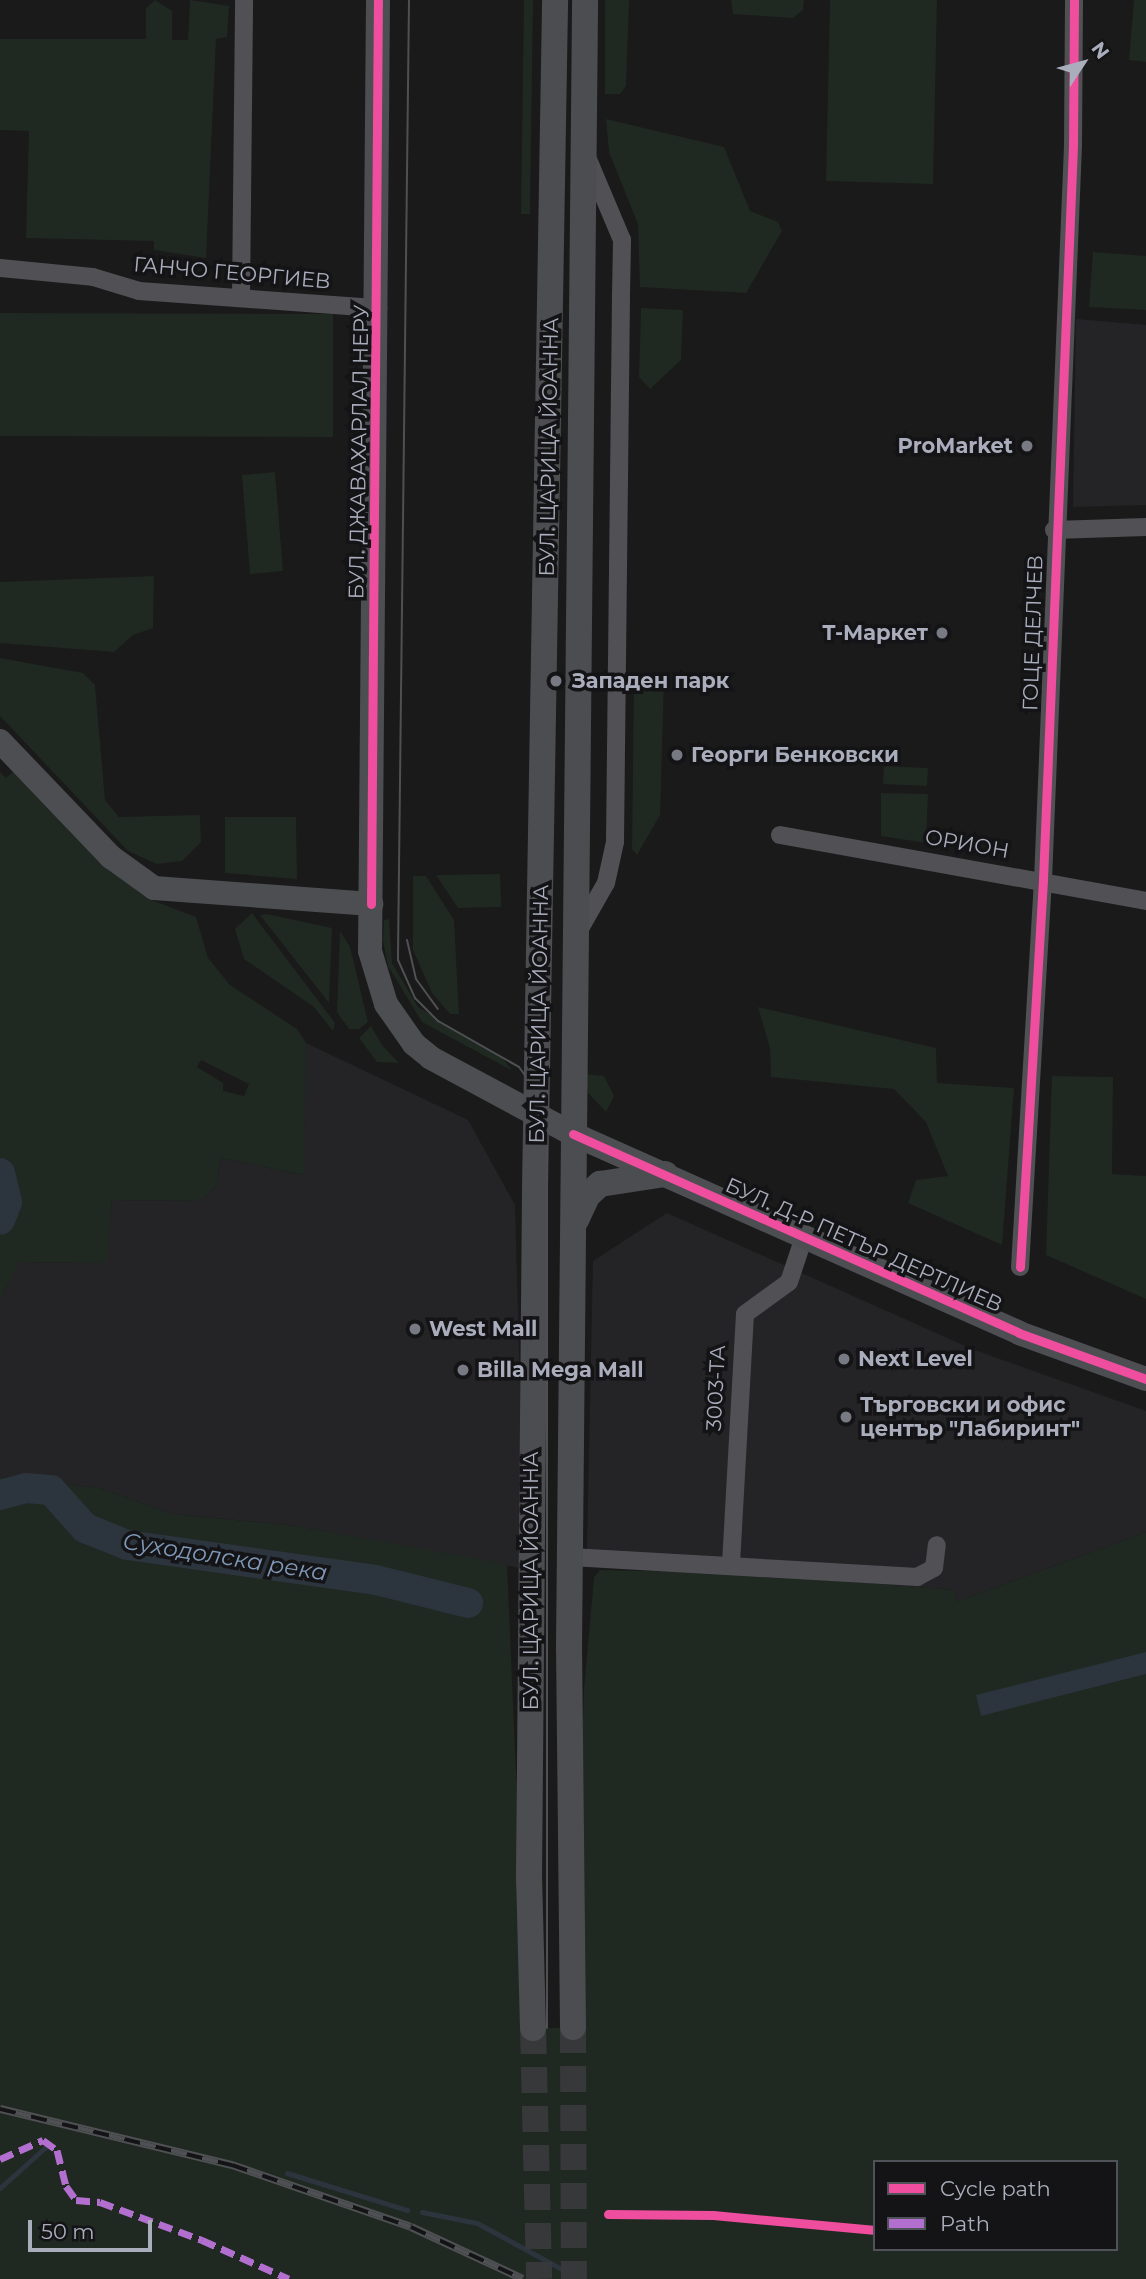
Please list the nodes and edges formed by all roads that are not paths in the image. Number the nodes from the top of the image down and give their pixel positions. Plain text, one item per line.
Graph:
1 (243, 0) edge
2 (378, 0) edge
3 (555, 0) edge
4 (585, 0) edge
5 (1074, 0) edge
6 (583, 150) junction
7 (0, 268) edge
8 (241, 296) junction
9 (378, 307) junction
10 (1146, 527) edge
11 (1054, 530) junction
12 (0, 741) edge
13 (780, 835) dead end
14 (1043, 880) junction
15 (1146, 901) edge
16 (371, 904) junction
17 (574, 938) junction
18 (536, 1114) junction
19 (573, 1134) junction
20 (665, 1174) junction
21 (573, 1228) junction
22 (803, 1240) junction
23 (1020, 1267) dead end
24 (1146, 1379) edge
25 (937, 1545) dead end
26 (571, 1557) junction
27 (731, 1564) junction
28 (573, 2027) tunnel mouth
29 (533, 2028) tunnel mouth

1 - 8 street
2 - 9 main road, БУЛ. ДЖАВАХАРЛАЛ НЕРУ
3 - 18 main road, БУЛ. ЦАРИЦА ЙОАННА
4 - 6 main road, БУЛ. ЦАРИЦА ЙОАННА
5 - 11 street, ГОЦЕ ДЕЛЧЕВ
6 - 17 main road, БУЛ. ЦАРИЦА ЙОАННА
6 - 17 street
7 - 8 street, ГАНЧО ГЕОРГИЕВ
8 - 9 street, ГАНЧО ГЕОРГИЕВ
9 - 16 main road, БУЛ. ДЖАВАХАРЛАЛ НЕРУ
10 - 11 street
11 - 14 street, ГОЦЕ ДЕЛЧЕВ
12 - 16 main road
13 - 14 street, ОРИОН
14 - 15 street, ОРИОН
14 - 23 street, ГОЦЕ ДЕЛЧЕВ
16 - 18 main road, БУЛ. Д-Р ПЕТЪР ДЕРТЛИЕВ
17 - 19 main road, БУЛ. ЦАРИЦА ЙОАННА
18 - 19 main road, БУЛ. Д-Р ПЕТЪР ДЕРТЛИЕВ
18 - 29 main road, БУЛ. ЦАРИЦА ЙОАННА
19 - 20 main road, БУЛ. Д-Р ПЕТЪР ДЕРТЛИЕВ
19 - 21 main road, БУЛ. ЦАРИЦА ЙОАННА
20 - 21 main road
20 - 22 main road, БУЛ. Д-Р ПЕТЪР ДЕРТЛИЕВ
21 - 26 main road, БУЛ. ЦАРИЦА ЙОАННА
22 - 24 main road, БУЛ. Д-Р ПЕТЪР ДЕРТЛИЕВ
22 - 27 street, 3003-ТА
25 - 27 street
26 - 27 street
26 - 28 main road, БУЛ. ЦАРИЦА ЙОАННА

